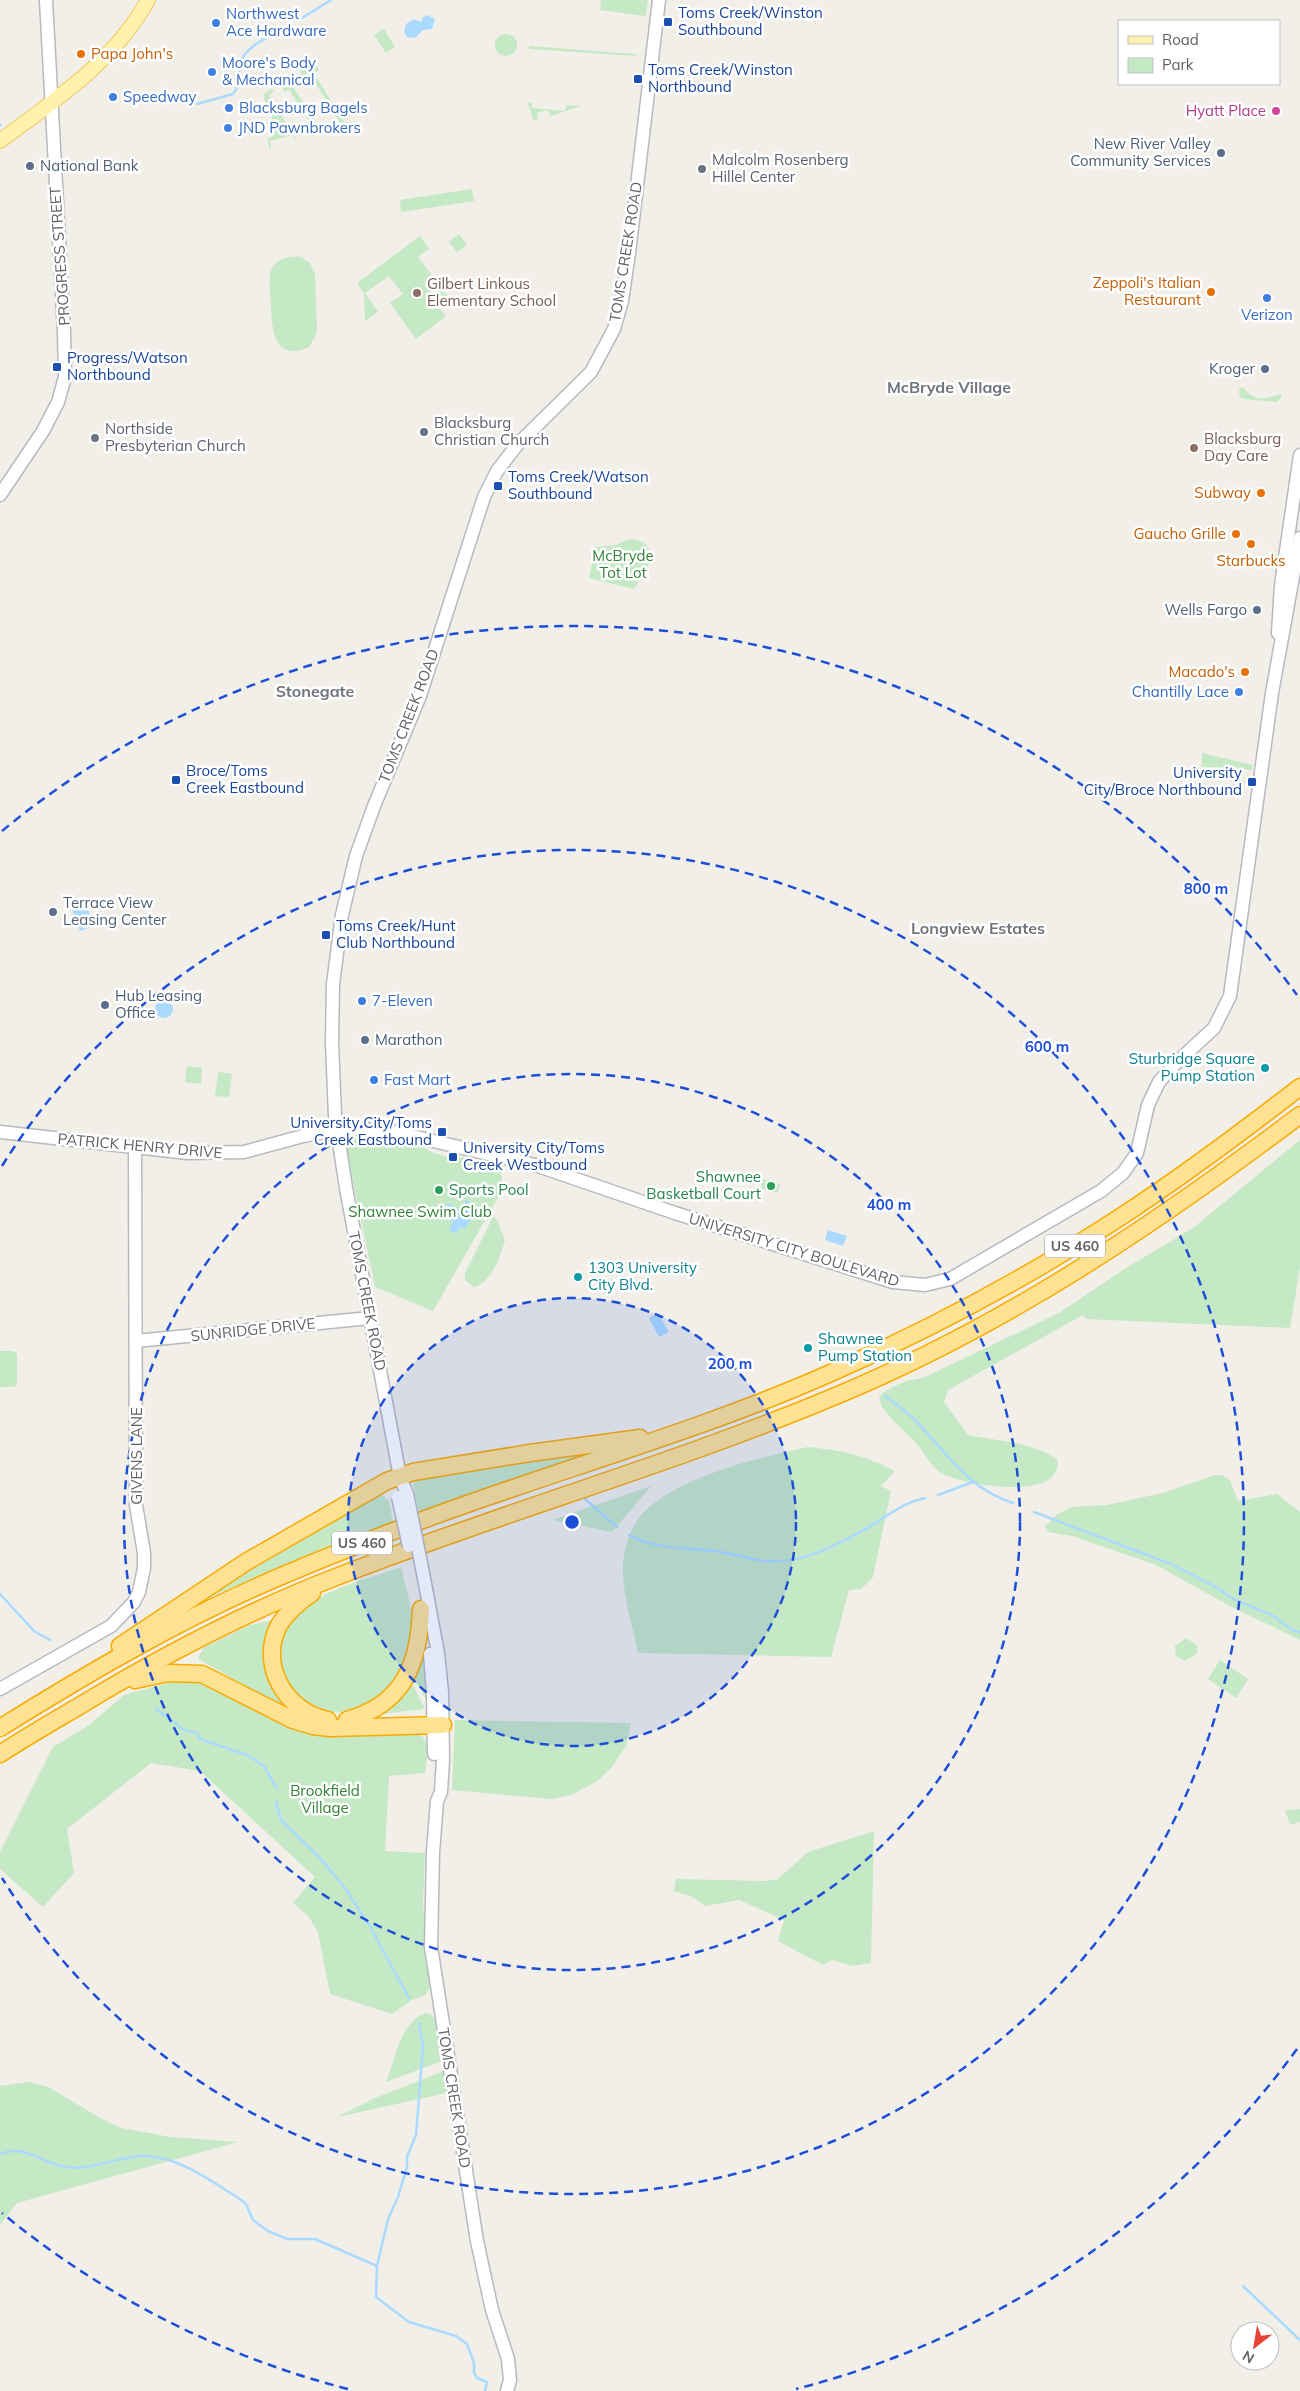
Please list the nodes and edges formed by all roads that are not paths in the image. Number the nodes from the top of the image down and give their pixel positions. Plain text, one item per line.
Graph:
1 (46, 0) edge
2 (148, 0) edge
3 (659, 0) edge
4 (51, 102) junction
5 (0, 141) edge
6 (1300, 455) edge
7 (0, 495) edge
8 (1300, 538) edge
9 (1294, 555) edge
10 (1300, 1087) edge
11 (1300, 1115) edge
12 (337, 1129) junction
13 (0, 1132) edge
14 (135, 1147) junction
15 (370, 1318) junction
16 (136, 1341) junction
17 (676, 1434) junction
18 (400, 1477) junction
19 (419, 1574) junction
20 (335, 1577) junction
21 (422, 1609) junction
22 (64, 1688) junction
23 (0, 1689) edge
24 (109, 1689) junction
25 (438, 1719) junction
26 (347, 1720) junction
27 (0, 1728) edge
28 (0, 1754) edge
29 (507, 2391) edge

1 - 4 main road, PROGRESS STREET
2 - 4 main road
3 - 12 main road, TOMS CREEK ROAD
4 - 5 main road
4 - 7 main road, PROGRESS STREET
6 - 9 main road, UNIVERSITY CITY BOULEVARD
8 - 9 main road, UNIVERSITY CITY BOULEVARD
9 - 12 main road, UNIVERSITY CITY BOULEVARD
10 - 17 highway, US 460
11 - 20 highway, US 460
12 - 14 main road, PATRICK HENRY DRIVE
12 - 15 main road, TOMS CREEK ROAD
13 - 14 main road, PATRICK HENRY DRIVE
14 - 16 main road, GIVENS LANE
15 - 16 main road, SUNRIDGE DRIVE
15 - 18 main road, TOMS CREEK ROAD
16 - 23 main road, GIVENS LANE
17 - 18 highway
17 - 22 highway, US 460
18 - 19 main road, TOMS CREEK ROAD, bridge
18 - 22 highway
19 - 21 main road, TOMS CREEK ROAD
19 - 25 main road, TOMS CREEK ROAD
20 - 24 highway, US 460
20 - 26 highway
21 - 25 main road, TOMS CREEK ROAD
21 - 26 highway
22 - 27 highway, US 460
24 - 25 highway
24 - 28 highway, US 460
25 - 26 highway
25 - 29 main road, TOMS CREEK ROAD

